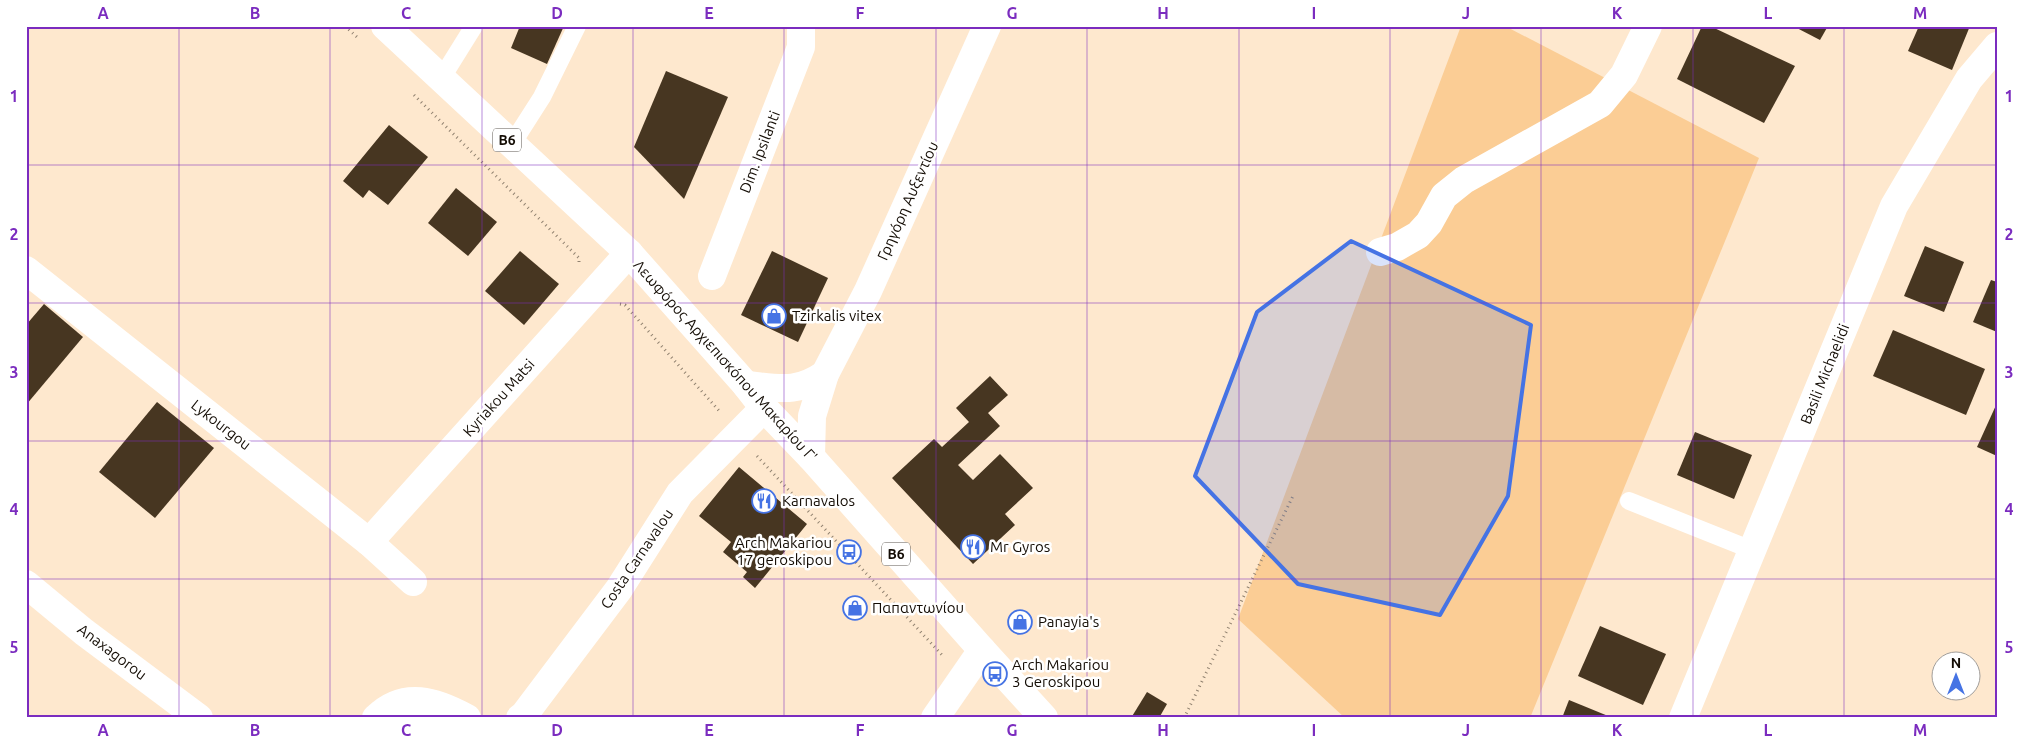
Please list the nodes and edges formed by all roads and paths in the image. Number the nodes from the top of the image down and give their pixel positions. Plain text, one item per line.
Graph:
1 (345, 26) edge
2 (385, 26) edge
3 (474, 26) edge
4 (576, 26) edge
5 (801, 26) edge
6 (987, 26) edge
7 (1648, 26) edge
8 (365, 44) dead end
9 (1997, 46) edge
10 (441, 79) junction
11 (412, 93) dead end
12 (512, 144) junction
13 (1380, 252) dead end
14 (629, 253) junction
15 (26, 270) edge
16 (712, 276) dead end
17 (599, 287) junction
18 (825, 374) junction
19 (746, 385) junction
20 (764, 408) junction
21 (738, 435) junction
22 (811, 457) junction
23 (1293, 496) dead end
24 (1629, 501) dead end
25 (369, 542) junction
26 (1752, 550) junction
27 (413, 582) dead end
28 (26, 584) edge
29 (982, 650) junction
30 (963, 678) junction
31 (199, 718) edge
32 (376, 718) edge
33 (467, 718) edge
34 (520, 718) edge
35 (935, 718) edge
36 (1044, 718) edge
37 (1184, 718) edge
38 (1683, 718) edge

1 - 8 path
2 - 10 street, Λεωφόρος Αρχιεπισκόπου Μακαρίου Γ' / B6
3 - 10 lane
4 - 12 lane
5 - 16 street, Dim. Ipsilanti
6 - 18 street, Γρηγόρη Αυξεντίου
7 - 13 street
9 - 26 street, Basili Michaelidi
10 - 12 street, Λεωφόρος Αρχιεπισκόπου Μακαρίου Γ' / B6
11 - 17 path
12 - 14 street, Λεωφόρος Αρχιεπισκόπου Μακαρίου Γ' / B6
14 - 17 street, Kyriakou Matsi
14 - 19 street, Λεωφόρος Αρχιεπισκόπου Μακαρίου Γ' / B6
15 - 25 street, Lykourgou
17 - 21 path
17 - 25 street, Kyriakou Matsi
18 - 19 street
18 - 22 street, Γρηγόρη Αυξεντίου
19 - 20 street, Λεωφόρος Αρχιεπισκόπου Μακαρίου Γ' / B6
20 - 21 street, Costa Carnavalou
20 - 22 street, Λεωφόρος Αρχιεπισκόπου Μακαρίου Γ' / B6
21 - 30 path
21 - 34 street, Costa Carnavalou
22 - 29 street, Λεωφόρος Αρχιεπισκόπου Μακαρίου Γ' / B6
23 - 37 path
24 - 26 lane
25 - 27 street, Lykourgou
26 - 38 street, Basili Michaelidi
28 - 31 street, Anaxagorou
29 - 30 street
29 - 36 street, Λεωφόρος Αρχιεπισκόπου Μακαρίου Γ' / B6
30 - 35 street
32 - 33 street

